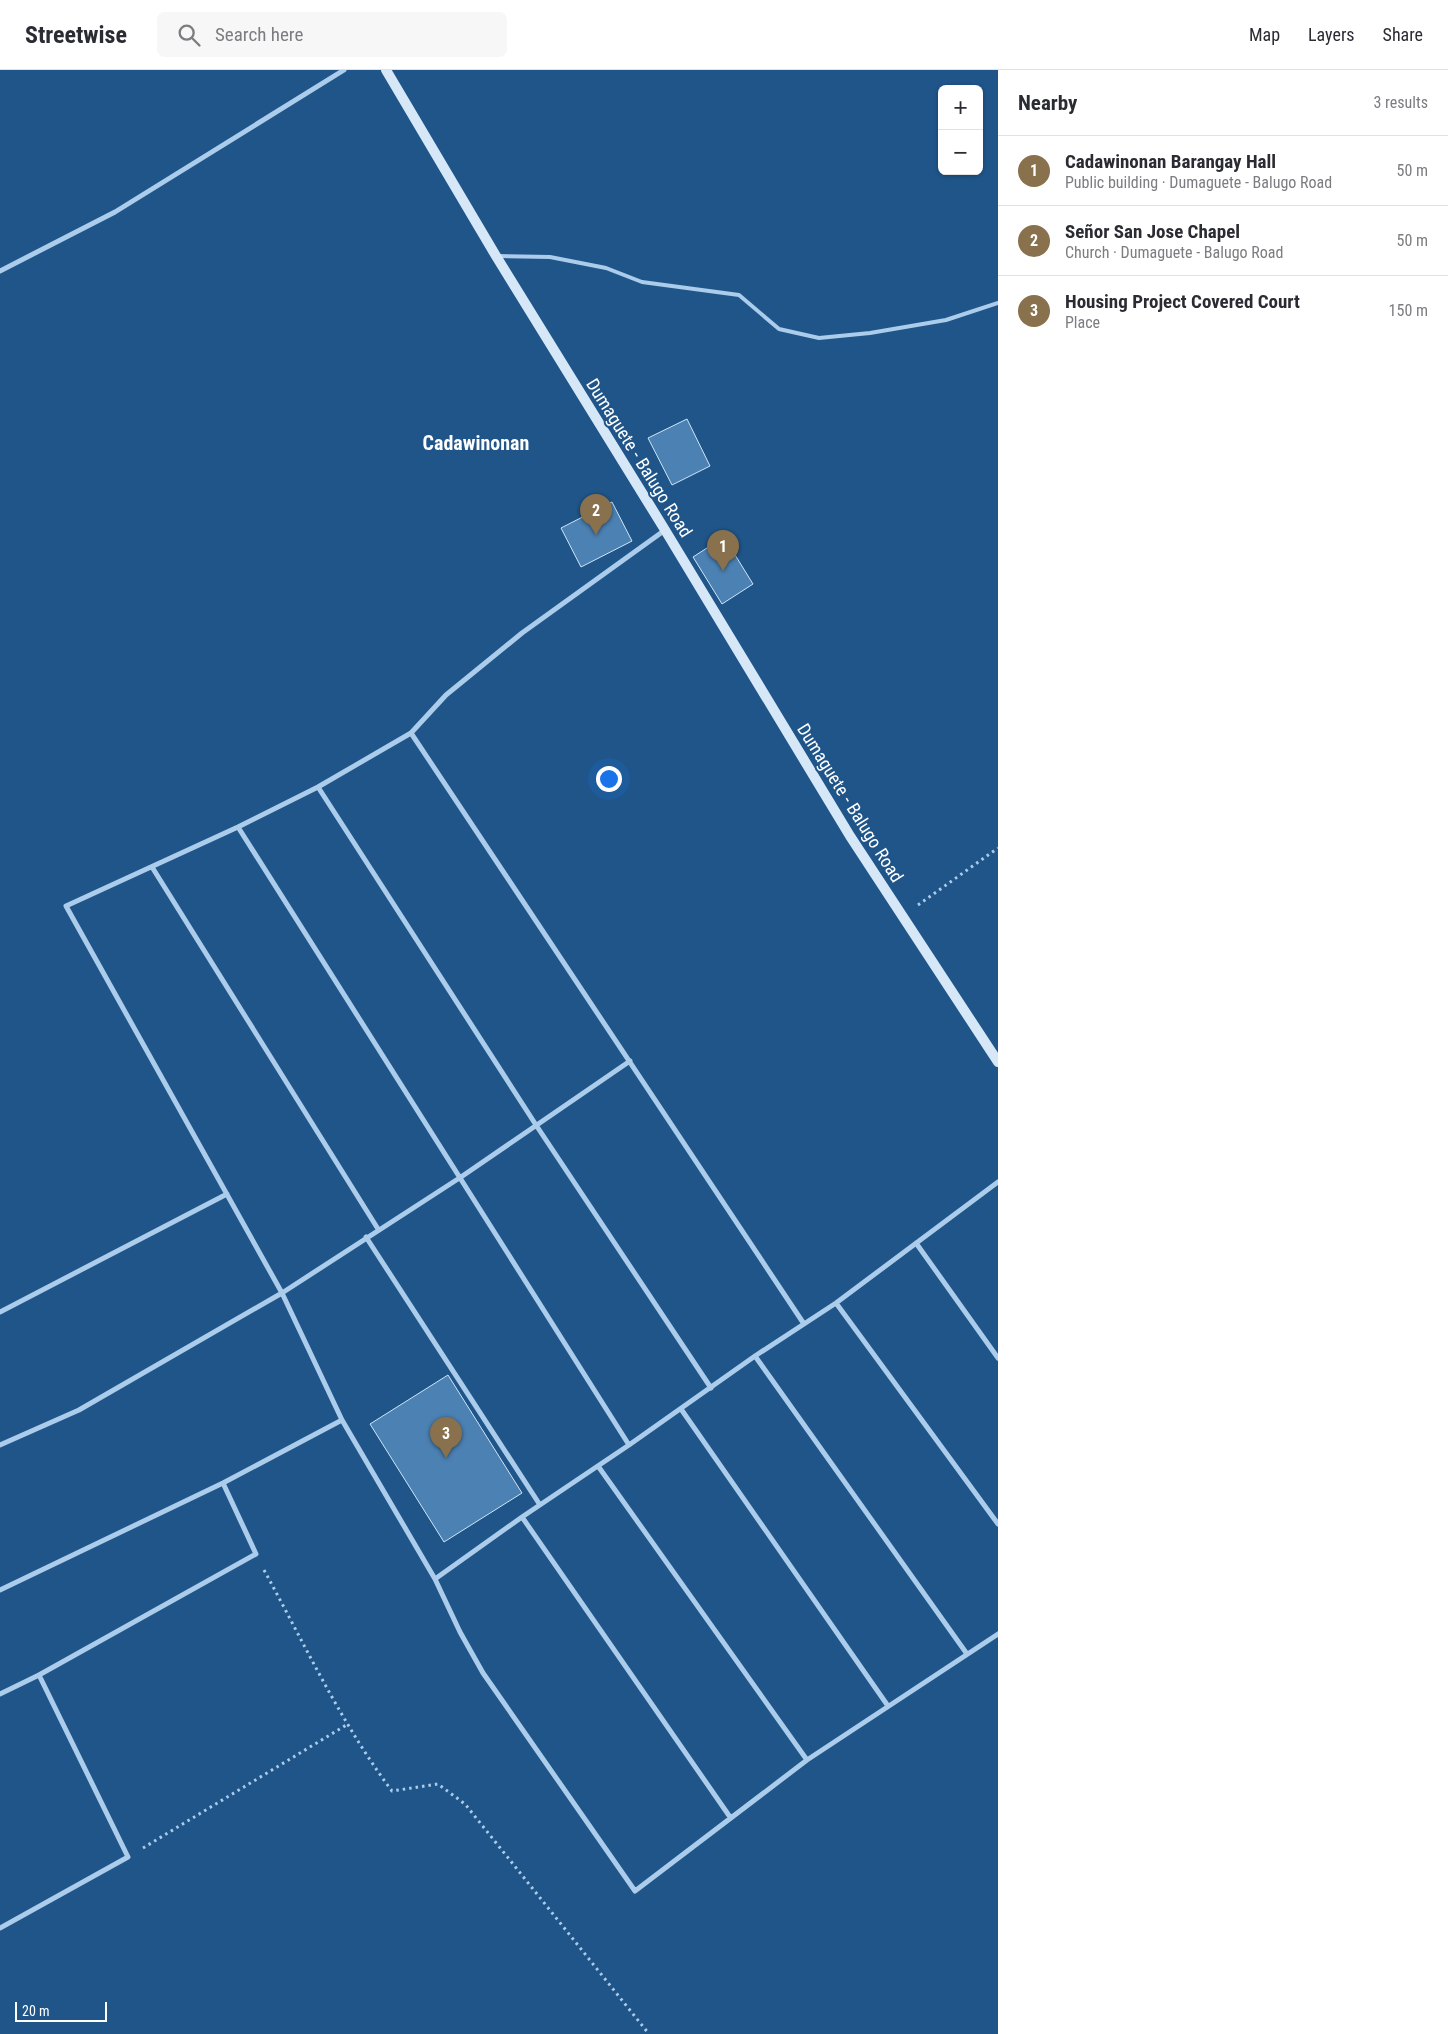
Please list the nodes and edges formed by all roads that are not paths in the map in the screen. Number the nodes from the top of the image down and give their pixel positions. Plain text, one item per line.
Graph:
1 (344, 70) edge
2 (386, 70) edge
3 (496, 256) junction
4 (0, 272) edge
5 (998, 303) edge
6 (665, 530) junction
7 (411, 733) junction
8 (318, 787) junction
9 (238, 828) junction
10 (152, 867) junction
11 (630, 1061) junction
12 (998, 1062) edge
13 (536, 1125) junction
14 (461, 1177) junction
15 (998, 1182) edge
16 (227, 1194) junction
17 (378, 1229) junction
18 (366, 1237) junction
19 (916, 1243) junction
20 (282, 1293) junction
21 (836, 1303) junction
22 (0, 1312) edge
23 (804, 1324) junction
24 (755, 1356) junction
25 (998, 1358) edge
26 (711, 1388) junction
27 (681, 1409) junction
28 (342, 1420) junction
29 (0, 1445) edge
30 (629, 1445) junction
31 (598, 1466) junction
32 (223, 1482) junction
33 (540, 1505) junction
34 (522, 1517) junction
35 (998, 1524) edge
36 (436, 1579) junction
37 (0, 1590) edge
38 (998, 1634) edge
39 (967, 1654) junction
40 (39, 1675) junction
41 (0, 1694) edge
42 (888, 1706) junction
43 (806, 1760) junction
44 (730, 1817) junction
45 (0, 1928) edge

1 - 4 street
2 - 3 street, Dumaguete - Balugo Road
3 - 5 lane
3 - 6 street, Dumaguete - Balugo Road
6 - 7 street
6 - 12 street, Dumaguete - Balugo Road
7 - 8 street
7 - 11 street
8 - 9 street
8 - 13 street
9 - 10 street
9 - 14 street
10 - 16 street
10 - 17 street
11 - 13 street
11 - 23 street
13 - 14 street
13 - 26 street
14 - 17 street
14 - 30 street
15 - 19 street
16 - 20 street
16 - 22 street
17 - 18 street
18 - 20 street
18 - 33 street
19 - 21 street
19 - 25 street
20 - 28 street
20 - 29 street
21 - 23 street
21 - 35 street
23 - 24 street
24 - 26 street
24 - 39 street
26 - 27 street
27 - 30 street
27 - 42 street
28 - 32 street
28 - 36 street
30 - 31 street
31 - 33 street
31 - 43 street
32 - 37 street
32 - 40 street
33 - 34 street
34 - 36 street
34 - 44 street
36 - 44 street
38 - 39 street
39 - 42 street
40 - 41 street
40 - 45 street
42 - 43 street
43 - 44 street

